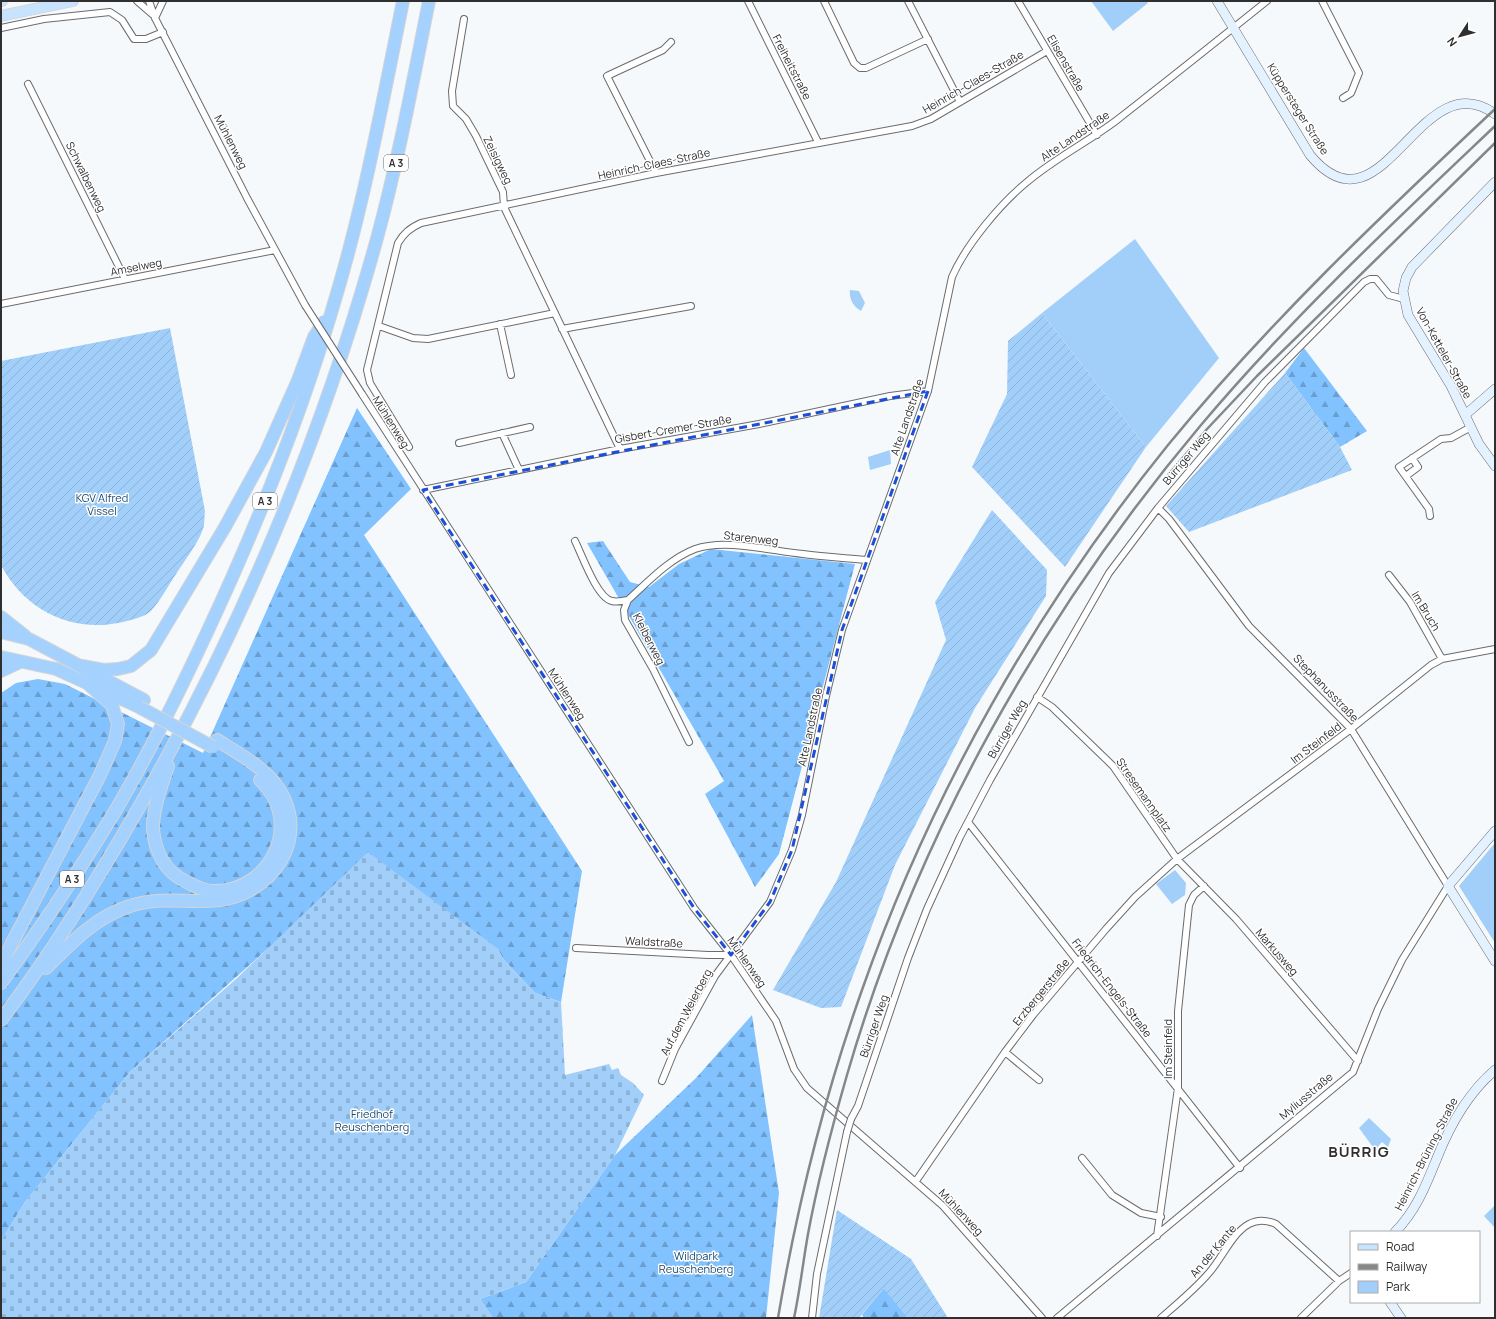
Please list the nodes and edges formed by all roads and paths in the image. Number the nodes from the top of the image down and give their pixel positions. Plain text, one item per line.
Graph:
1 (73, 1) edge
2 (137, 1) edge
3 (149, 1) edge
4 (163, 1) edge
5 (402, 1) edge
6 (429, 1) edge
7 (748, 1) edge
8 (824, 1) edge
9 (908, 1) edge
10 (1018, 1) edge
11 (1217, 1) edge
12 (1267, 1) edge
13 (1322, 1) edge
14 (1, 16) edge
15 (155, 18) junction
16 (464, 19) dead end
17 (1, 28) edge
18 (1233, 28) junction
19 (163, 32) junction
20 (928, 40) junction
21 (671, 42) dead end
22 (1047, 51) junction
23 (28, 84) dead end
24 (1344, 98) dead end
25 (960, 102) junction
26 (1495, 114) edge
27 (1097, 135) junction
28 (818, 142) junction
29 (656, 173) junction
30 (1495, 182) edge
31 (504, 207) junction
32 (275, 250) junction
33 (125, 279) junction
34 (1404, 298) junction
35 (1, 304) edge
36 (691, 306) dead end
37 (333, 308) junction
38 (555, 313) junction
39 (500, 324) junction
40 (379, 326) junction
41 (562, 329) junction
42 (511, 375) dead end
43 (370, 383) joint
44 (1495, 389) edge
45 (928, 391) junction
46 (1465, 416) junction
47 (530, 427) dead end
48 (1471, 427) junction
49 (502, 433) junction
50 (459, 442) dead end
51 (409, 448) dead end
52 (620, 449) junction
53 (1412, 458) junction
54 (1495, 466) edge
55 (519, 470) junction
56 (1406, 476) junction
57 (423, 490) junction
58 (1158, 508) junction
59 (1430, 516) dead end
60 (575, 541) dead end
61 (867, 560) junction
62 (1389, 575) dead end
63 (628, 600) junction
64 (1, 617) edge
65 (1, 632) edge
66 (29, 639) junction
67 (1495, 649) edge
68 (1, 657) edge
69 (1442, 659) junction
70 (20, 662) junction
71 (82, 666) junction
72 (1, 671) edge
73 (88, 684) junction
74 (1037, 697) junction
75 (142, 704) junction
76 (1351, 729) junction
77 (689, 742) dead end
78 (215, 743) junction
79 (174, 746) junction
80 (968, 822) junction
81 (1495, 831) edge
82 (1176, 859) junction
83 (1204, 886) junction
84 (1448, 886) junction
85 (576, 948) dead end
86 (731, 955) junction
87 (1495, 961) edge
88 (1078, 962) junction
89 (1, 964) edge
90 (1, 983) edge
91 (24, 990) junction
92 (1, 1020) edge
93 (1005, 1052) junction
94 (1358, 1061) junction
95 (1495, 1070) edge
96 (1039, 1080) dead end
97 (662, 1081) dead end
98 (1178, 1088) junction
99 (1082, 1158) dead end
100 (1240, 1168) junction
101 (916, 1181) junction
102 (1161, 1217) junction
103 (1396, 1231) edge
104 (1158, 1236) junction
105 (1350, 1274) edge
106 (1339, 1282) junction
107 (1391, 1303) edge
108 (812, 1318) edge
109 (1042, 1318) edge
110 (1057, 1318) edge
111 (1161, 1318) edge
112 (1301, 1318) edge
113 (1401, 1318) edge

1 - 14 main road
2 - 15 street, Mühlenweg
3 - 15 street, Mühlenweg
4 - 15 street
5 - 37 highway, A 3
6 - 79 highway, A 3
7 - 28 street, Freiheitstraße
8 - 20 street
9 - 20 street
10 - 22 street, Elisenstraße
11 - 18 street, Küppersteger Straße
12 - 18 street, Alte Landstraße
13 - 24 street
15 - 19 street, Mühlenweg
16 - 31 street, Zeisigweg
17 - 19 street
18 - 26 street, Küppersteger Straße
18 - 27 street, Alte Landstraße
19 - 32 street, Mühlenweg
20 - 25 street
21 - 29 street
22 - 25 street, Heinrich-Claes-Straße
22 - 27 street, Elisenstraße
23 - 33 street, Schwalbenweg
25 - 28 street, Heinrich-Claes-Straße
27 - 45 street, Alte Landstraße
28 - 29 street, Heinrich-Claes-Straße
29 - 31 street, Heinrich-Claes-Straße
30 - 34 street, Von-Ketteler-Straße
31 - 38 street, Zeisigweg
31 - 40 street, Heinrich-Claes-Straße
32 - 33 street, Amselweg
32 - 57 street, Mühlenweg, bridge
33 - 35 street, Amselweg
34 - 46 street, Von-Ketteler-Straße
34 - 58 street, Bürriger Weg
36 - 41 street
37 - 71 highway
37 - 90 highway, A 3
38 - 39 street
38 - 41 street, Zeisigweg
39 - 40 street
39 - 42 street
40 - 43 street, Heinrich-Claes-Straße
41 - 52 street, Zeisigweg
43 - 51 street, Mühlenweg
44 - 46 street
45 - 52 street, Gisbert-Cremer-Straße
45 - 61 street, Alte Landstraße
46 - 48 street, Von-Ketteler-Straße
47 - 49 street
48 - 53 street
48 - 54 street, Von-Ketteler-Straße
49 - 50 street
49 - 55 street
52 - 55 street, Gisbert-Cremer-Straße
53 - 56 street
53 - 56 street
55 - 57 street, Gisbert-Cremer-Straße
56 - 59 street
57 - 86 street, Mühlenweg
58 - 74 street, Bürriger Weg
58 - 76 street, Stephanusstraße
60 - 63 street, Kleiberweg
61 - 63 street, Starenweg
61 - 86 street, Alte Landstraße
62 - 69 street, Im Bruch
63 - 77 street, Kleiberweg
64 - 66 highway
65 - 66 highway
66 - 71 highway
67 - 69 street, Im Steinfeld
68 - 70 highway
69 - 76 street, Im Steinfeld
70 - 72 highway
70 - 73 highway
71 - 75 highway
73 - 75 highway
73 - 89 highway
74 - 80 street, Bürriger Weg
74 - 82 street, Stresemannplatz
75 - 78 highway, bridge
76 - 82 street, Im Steinfeld
76 - 84 street, Stephanusstraße
78 - 79 highway
78 - 91 highway
79 - 91 highway, A 3
80 - 88 street, Friedrich-Engels-Straße
80 - 108 street, Bürriger Weg, bridge
81 - 84 street, Myliusstraße
82 - 83 street, Markusweg
82 - 88 street, Erzbergerstraße
83 - 94 street, Markusweg
83 - 98 street, Im Steinfeld
84 - 87 street, Stephanusstraße
84 - 94 street, Myliusstraße
85 - 86 street, Waldstraße
86 - 97 street, Auf dem Weierberg
86 - 101 street, Mühlenweg
88 - 93 street, Erzbergerstraße
88 - 98 street, Friedrich-Engels-Straße
91 - 92 highway, A 3
93 - 96 street
93 - 101 street, Erzbergerstraße
94 - 100 street, Myliusstraße
95 - 103 street, Heinrich-Brüning-Straße
98 - 100 street, Friedrich-Engels-Straße
98 - 102 street, Im Steinfeld
99 - 102 street
100 - 104 street, Myliusstraße
101 - 109 street, Mühlenweg
102 - 104 street, Im Steinfeld
104 - 110 street, Myliusstraße
105 - 106 street
106 - 111 street, An der Kante
106 - 112 street
107 - 113 street

